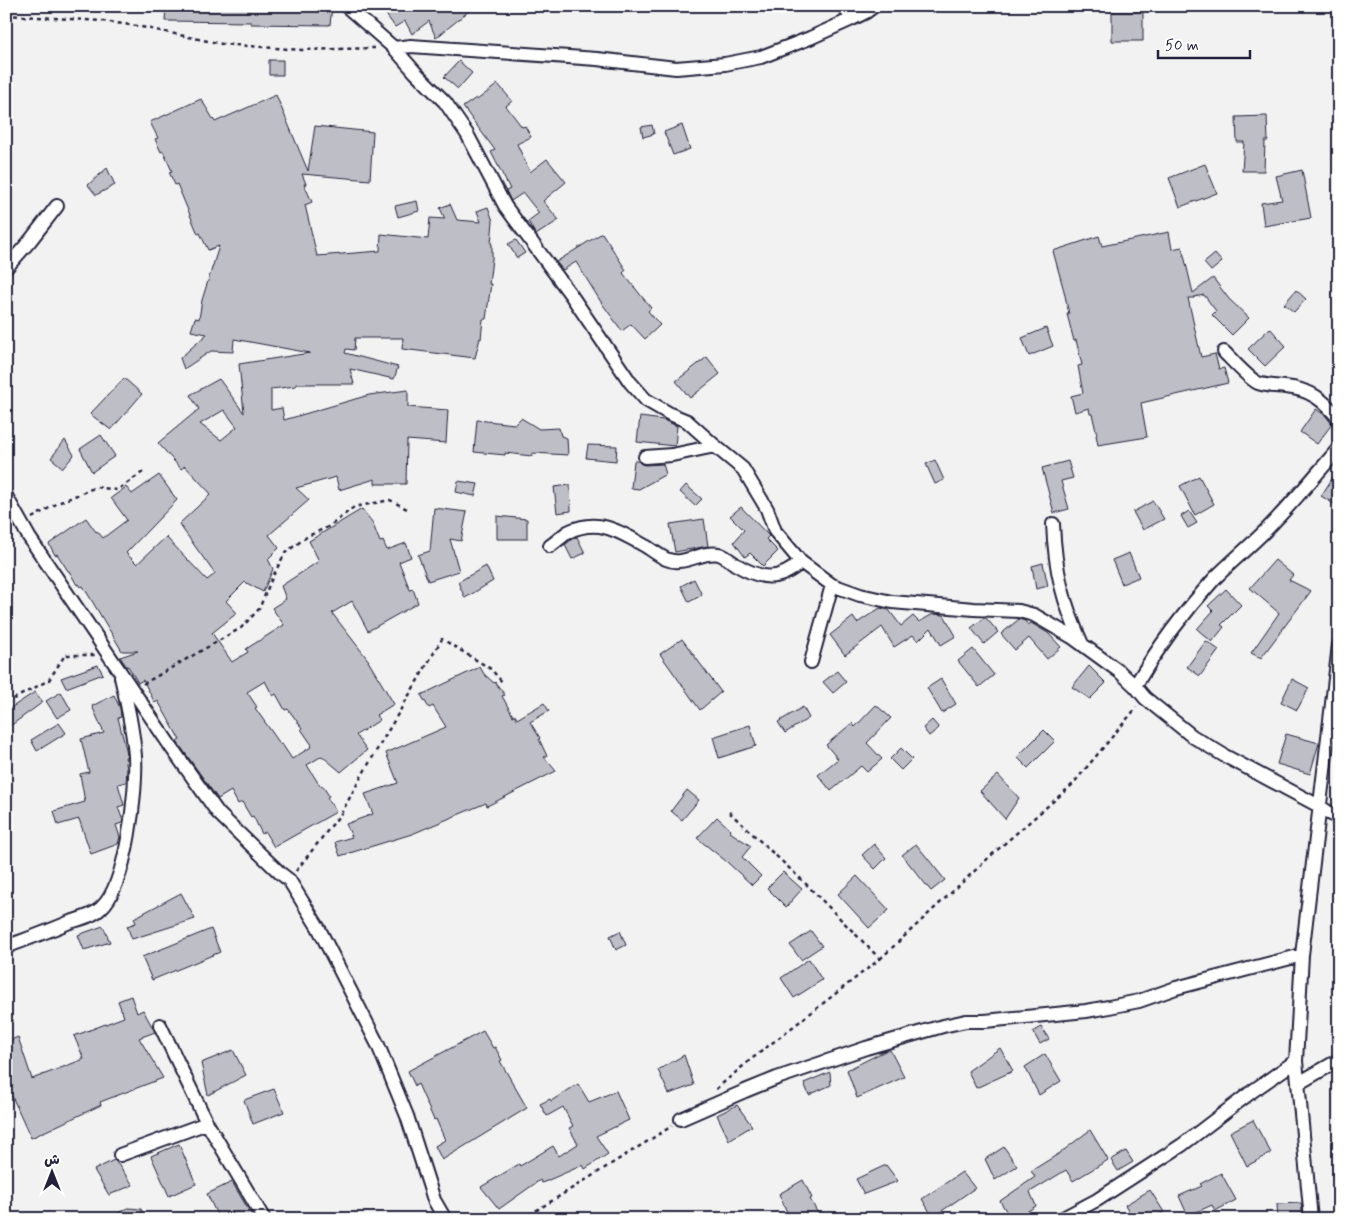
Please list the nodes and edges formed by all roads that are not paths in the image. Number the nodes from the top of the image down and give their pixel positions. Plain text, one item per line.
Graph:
1 (346, 6) edge
2 (844, 6) edge
3 (874, 6) edge
4 (852, 19) junction
5 (394, 48) junction
6 (56, 206) dead end
7 (6, 268) edge
8 (1224, 352) dead end
9 (1339, 419) edge
10 (715, 446) junction
11 (1339, 448) edge
12 (644, 456) dead end
13 (6, 496) edge
14 (1053, 524) dead end
15 (550, 546) dead end
16 (801, 562) junction
17 (832, 585) junction
18 (1083, 645) junction
19 (1339, 645) edge
20 (811, 662) dead end
21 (120, 670) junction
22 (1135, 686) junction
23 (1333, 735) edge
24 (1319, 806) junction
25 (1339, 819) edge
26 (6, 947) edge
27 (1302, 955) junction
28 (160, 1025) dead end
29 (1339, 1060) edge
30 (1296, 1061) junction
31 (1298, 1083) junction
32 (681, 1119) road end
33 (207, 1123) junction
34 (120, 1155) dead end
35 (264, 1219) edge
36 (445, 1219) edge
37 (1061, 1219) edge
38 (1311, 1219) edge

1 - 5 street
2 - 4 street
3 - 4 street
4 - 5 street
5 - 10 street
6 - 7 street
8 - 9 street
10 - 12 street
10 - 16 street
11 - 22 street
13 - 21 street
14 - 18 street
15 - 16 street
16 - 17 street
17 - 18 street
17 - 20 street
18 - 22 street
19 - 23 street
21 - 26 street
21 - 36 street
22 - 24 street
23 - 24 street
24 - 25 street
24 - 27 street
27 - 30 street
27 - 32 street
28 - 33 street
29 - 31 street
30 - 31 street
30 - 37 street
31 - 38 street
33 - 34 street
33 - 35 street

